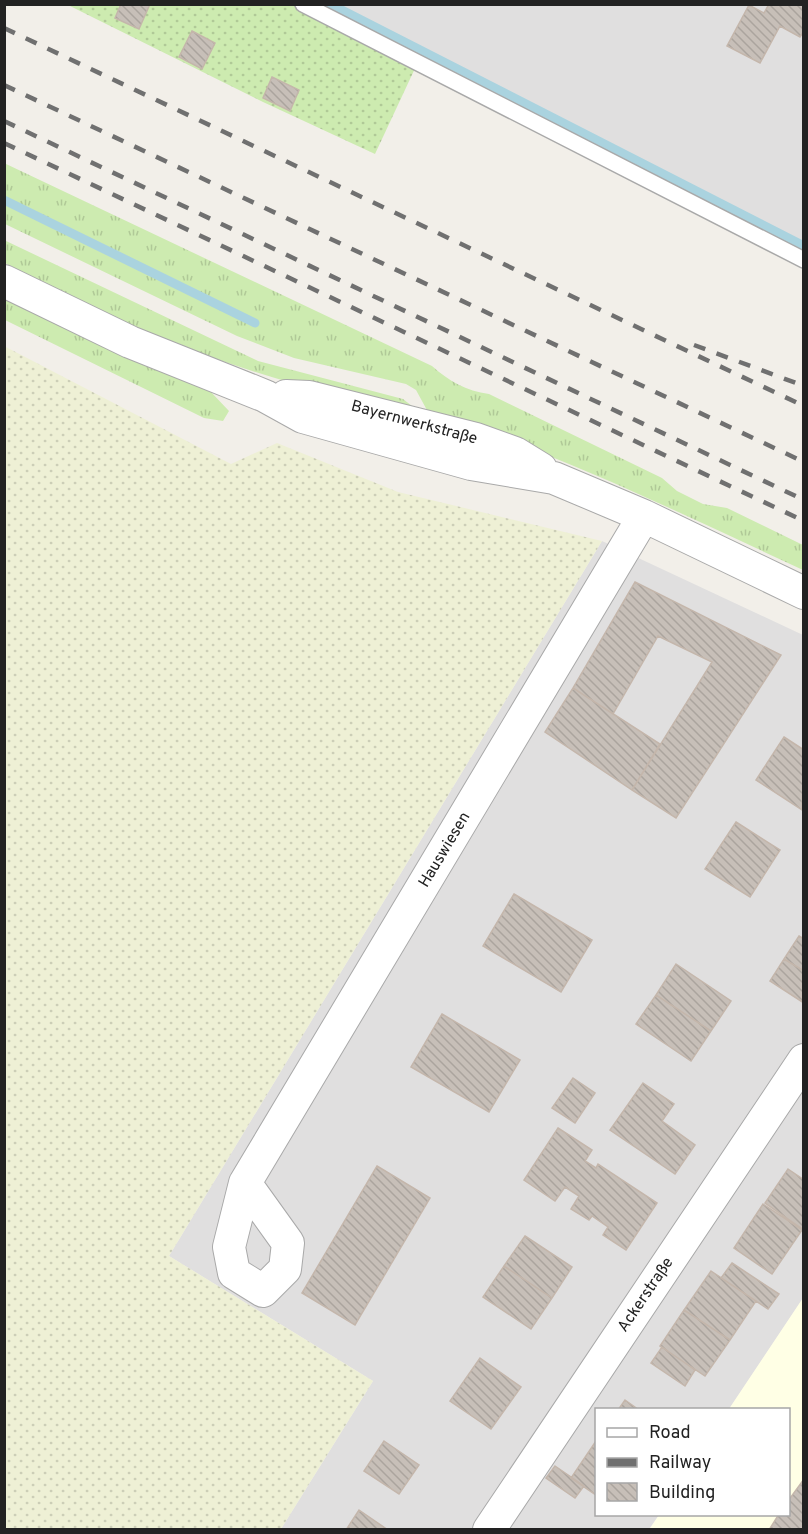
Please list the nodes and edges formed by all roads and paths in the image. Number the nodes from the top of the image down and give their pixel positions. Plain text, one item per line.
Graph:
1 (303, 4) edge
2 (804, 260) edge
3 (4, 281) edge
4 (644, 516) junction
5 (804, 593) edge
6 (804, 1060) edge
7 (245, 1183) dead end
8 (489, 1530) edge

1 - 2 lane
3 - 4 street, Bayernwerkstraße
4 - 5 street, Bayernwerkstraße
4 - 7 street, Hauswiesen
6 - 8 street, Ackerstraße

